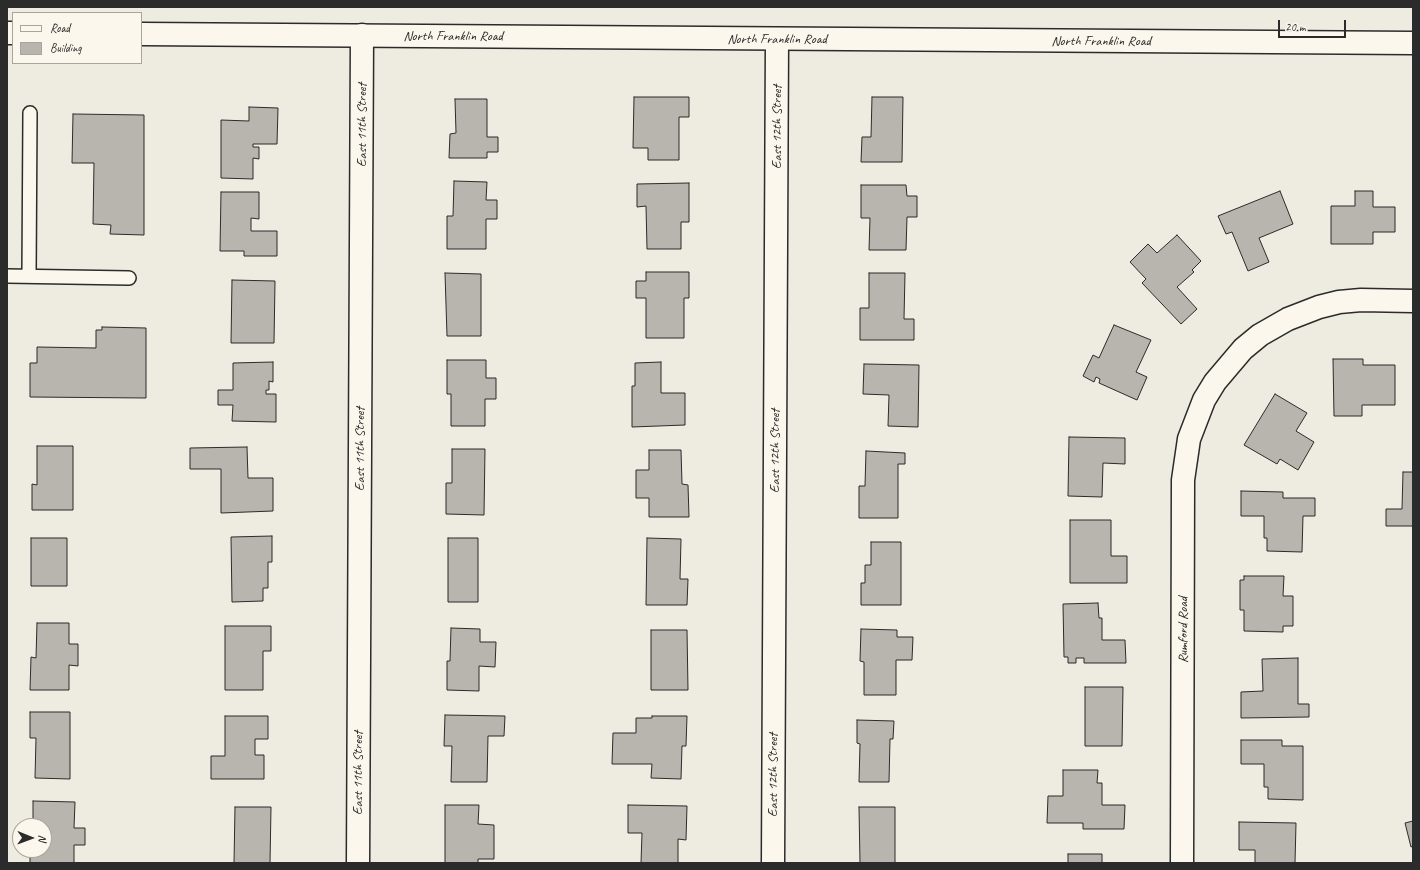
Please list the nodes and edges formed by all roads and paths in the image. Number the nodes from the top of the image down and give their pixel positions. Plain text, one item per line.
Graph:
1 (142, 34) edge
2 (362, 35) junction
3 (777, 39) junction
4 (1413, 43) edge
5 (30, 113) dead end
6 (7, 276) edge
7 (29, 276) junction
8 (129, 278) dead end
9 (1413, 301) edge
10 (358, 863) edge
11 (773, 863) edge
12 (1182, 863) edge

1 - 2 street, North Franklin Road
2 - 3 street, North Franklin Road
2 - 10 street, East 11th Street
3 - 4 street, North Franklin Road
3 - 11 street, East 12th Street
5 - 7 lane
6 - 7 lane
7 - 8 lane
9 - 12 street, Rumford Road

